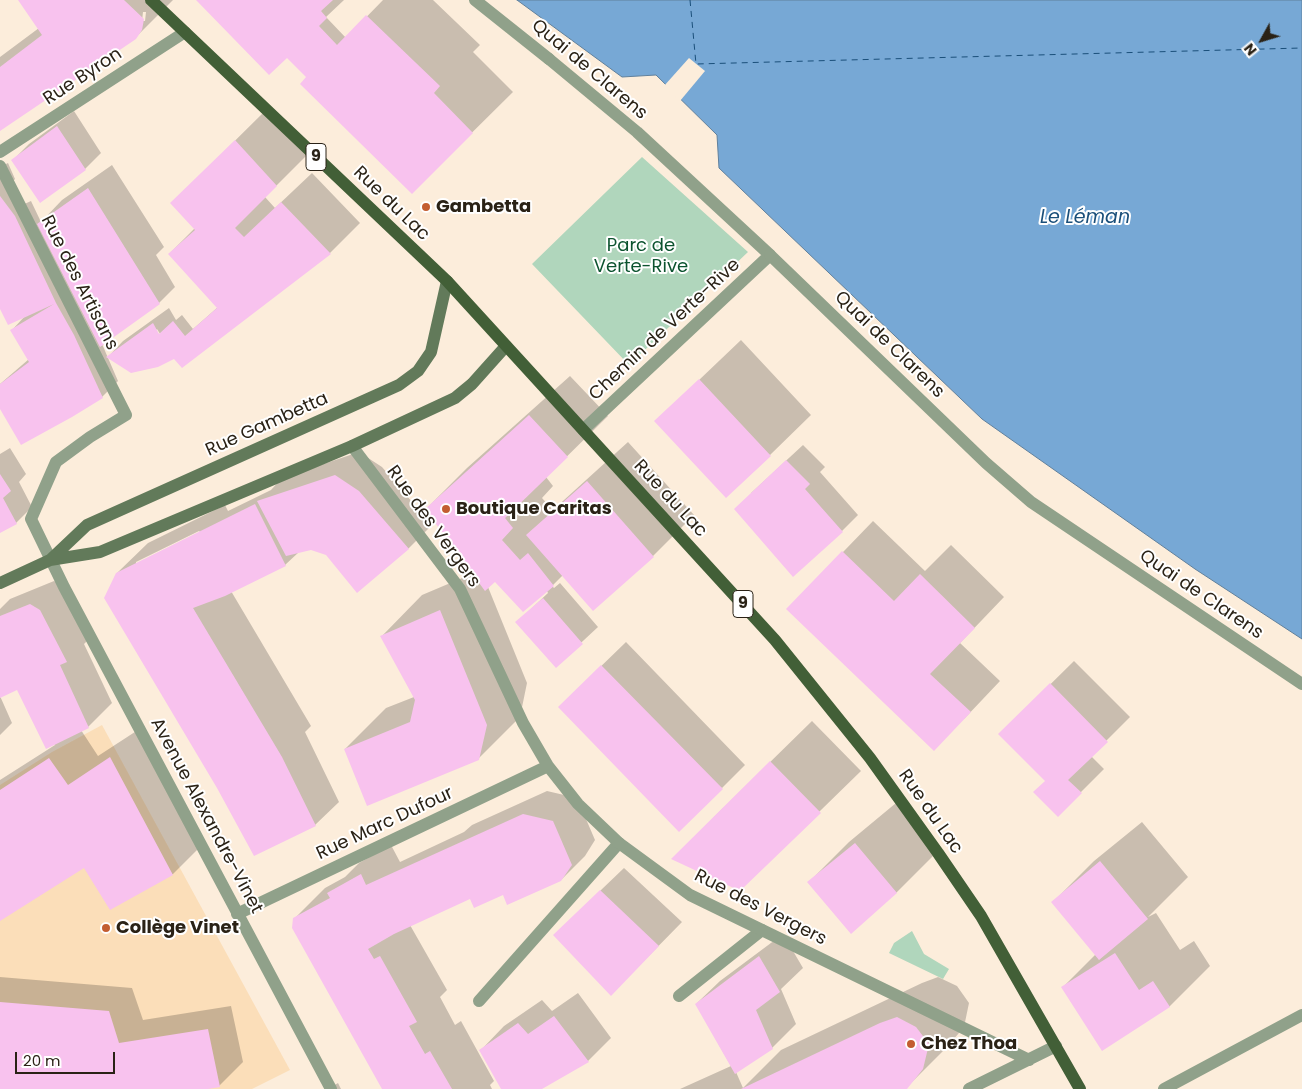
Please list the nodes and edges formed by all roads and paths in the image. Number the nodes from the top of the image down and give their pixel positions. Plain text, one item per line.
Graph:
1 (151, 0) edge
2 (475, 0) edge
3 (185, 32) junction
4 (0, 152) edge
5 (0, 166) edge
6 (770, 255) junction
7 (447, 281) junction
8 (506, 346) junction
9 (126, 415) joint
10 (583, 430) junction
11 (352, 446) junction
12 (50, 560) junction
13 (0, 583) edge
14 (1302, 684) edge
15 (548, 766) junction
16 (619, 843) junction
17 (238, 914) junction
18 (762, 930) junction
19 (679, 996) dead end
20 (478, 1001) dead end
21 (1302, 1015) edge
22 (1056, 1046) junction
23 (1029, 1060) junction
24 (331, 1089) edge
25 (969, 1089) edge
26 (1080, 1089) edge
27 (1164, 1089) edge

1 - 3 main road, Rue du Lac / 9
2 - 6 street, Quai de Clarens
3 - 4 street, Rue Byron
3 - 7 main road, Rue du Lac / 9
5 - 9 street, Rue des Artisans
6 - 10 street, Chemin de Verte-Rive
6 - 14 street, Quai de Clarens
7 - 8 main road, Rue du Lac / 9
7 - 12 main road, Rue Gambetta
8 - 10 main road, Rue du Lac / 9
8 - 11 main road, Rue Gambetta
9 - 12 street, Avenue Alexandre-Vinet
10 - 22 main road, Rue du Lac / 9
11 - 12 main road, Rue Gambetta
11 - 15 street, Rue des Vergers
12 - 13 main road, Rue Gambetta
12 - 17 street, Avenue Alexandre-Vinet
15 - 16 street, Rue des Vergers
15 - 17 street, Rue Marc Dufour
16 - 18 street, Rue des Vergers
16 - 20 street
17 - 24 street, Avenue Alexandre-Vinet
18 - 19 street
18 - 23 street, Rue des Vergers
21 - 27 street
22 - 23 street
22 - 26 main road, Rue du Lac / 9
23 - 25 street

